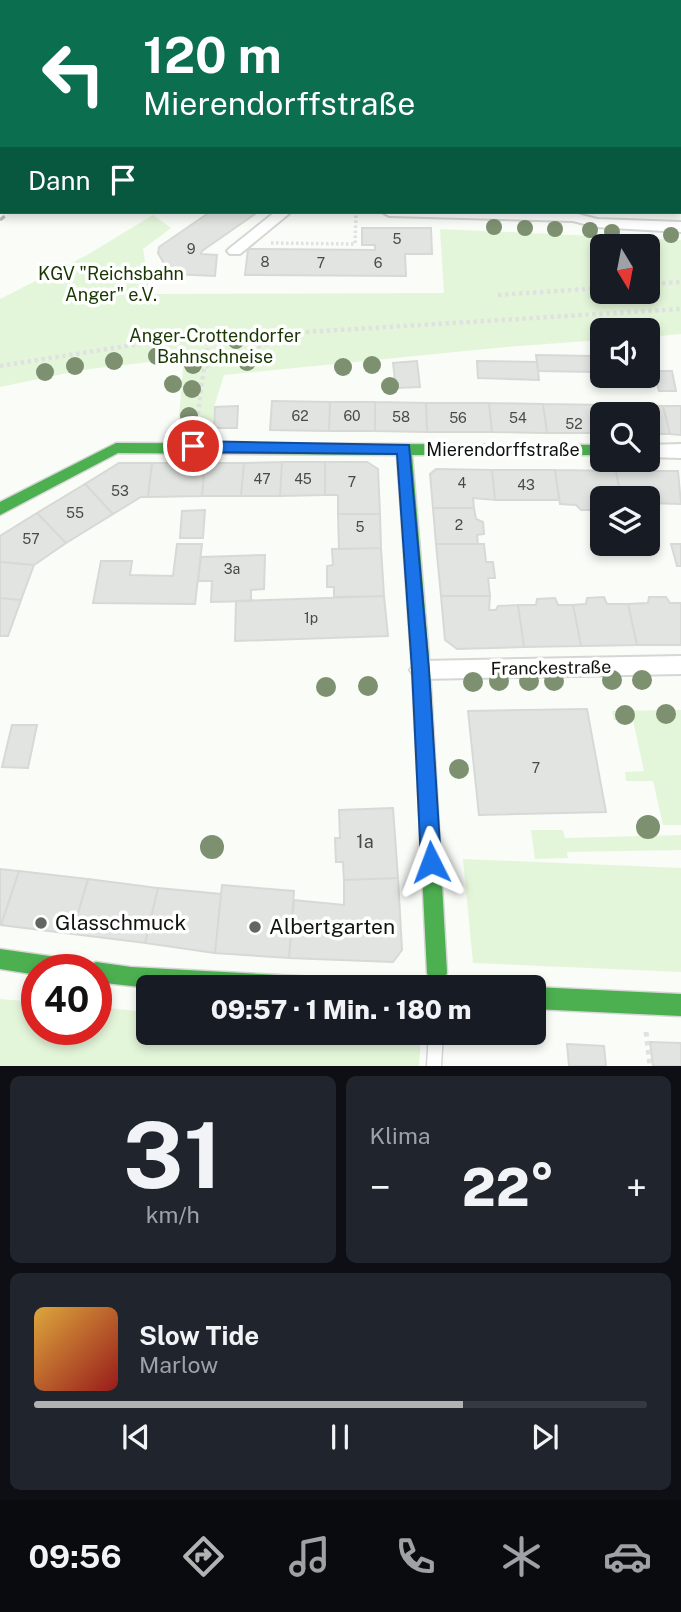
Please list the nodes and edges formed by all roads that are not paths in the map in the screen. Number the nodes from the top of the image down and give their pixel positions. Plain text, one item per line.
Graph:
1 (281, 214) edge
2 (456, 214) edge
3 (574, 214) edge
4 (681, 227) edge
5 (240, 247) road end
6 (404, 449) junction
7 (590, 450) edge
8 (660, 451) edge
9 (681, 452) edge
10 (0, 509) edge
11 (681, 665) edge
12 (421, 670) junction
13 (0, 959) edge
14 (21, 962) edge
15 (437, 973) dead end
16 (112, 974) edge
17 (136, 977) edge
18 (546, 999) edge
19 (681, 1005) edge
20 (435, 1045) edge
21 (434, 1066) edge

1 - 5 street
2 - 3 street
3 - 4 street
6 - 7 street, Mierendorffstraße
6 - 10 street, Mierendorffstraße
6 - 12 street
8 - 9 street
11 - 12 street, Franckestraße
12 - 15 street
13 - 14 street
16 - 17 street
18 - 19 street
20 - 21 lane

